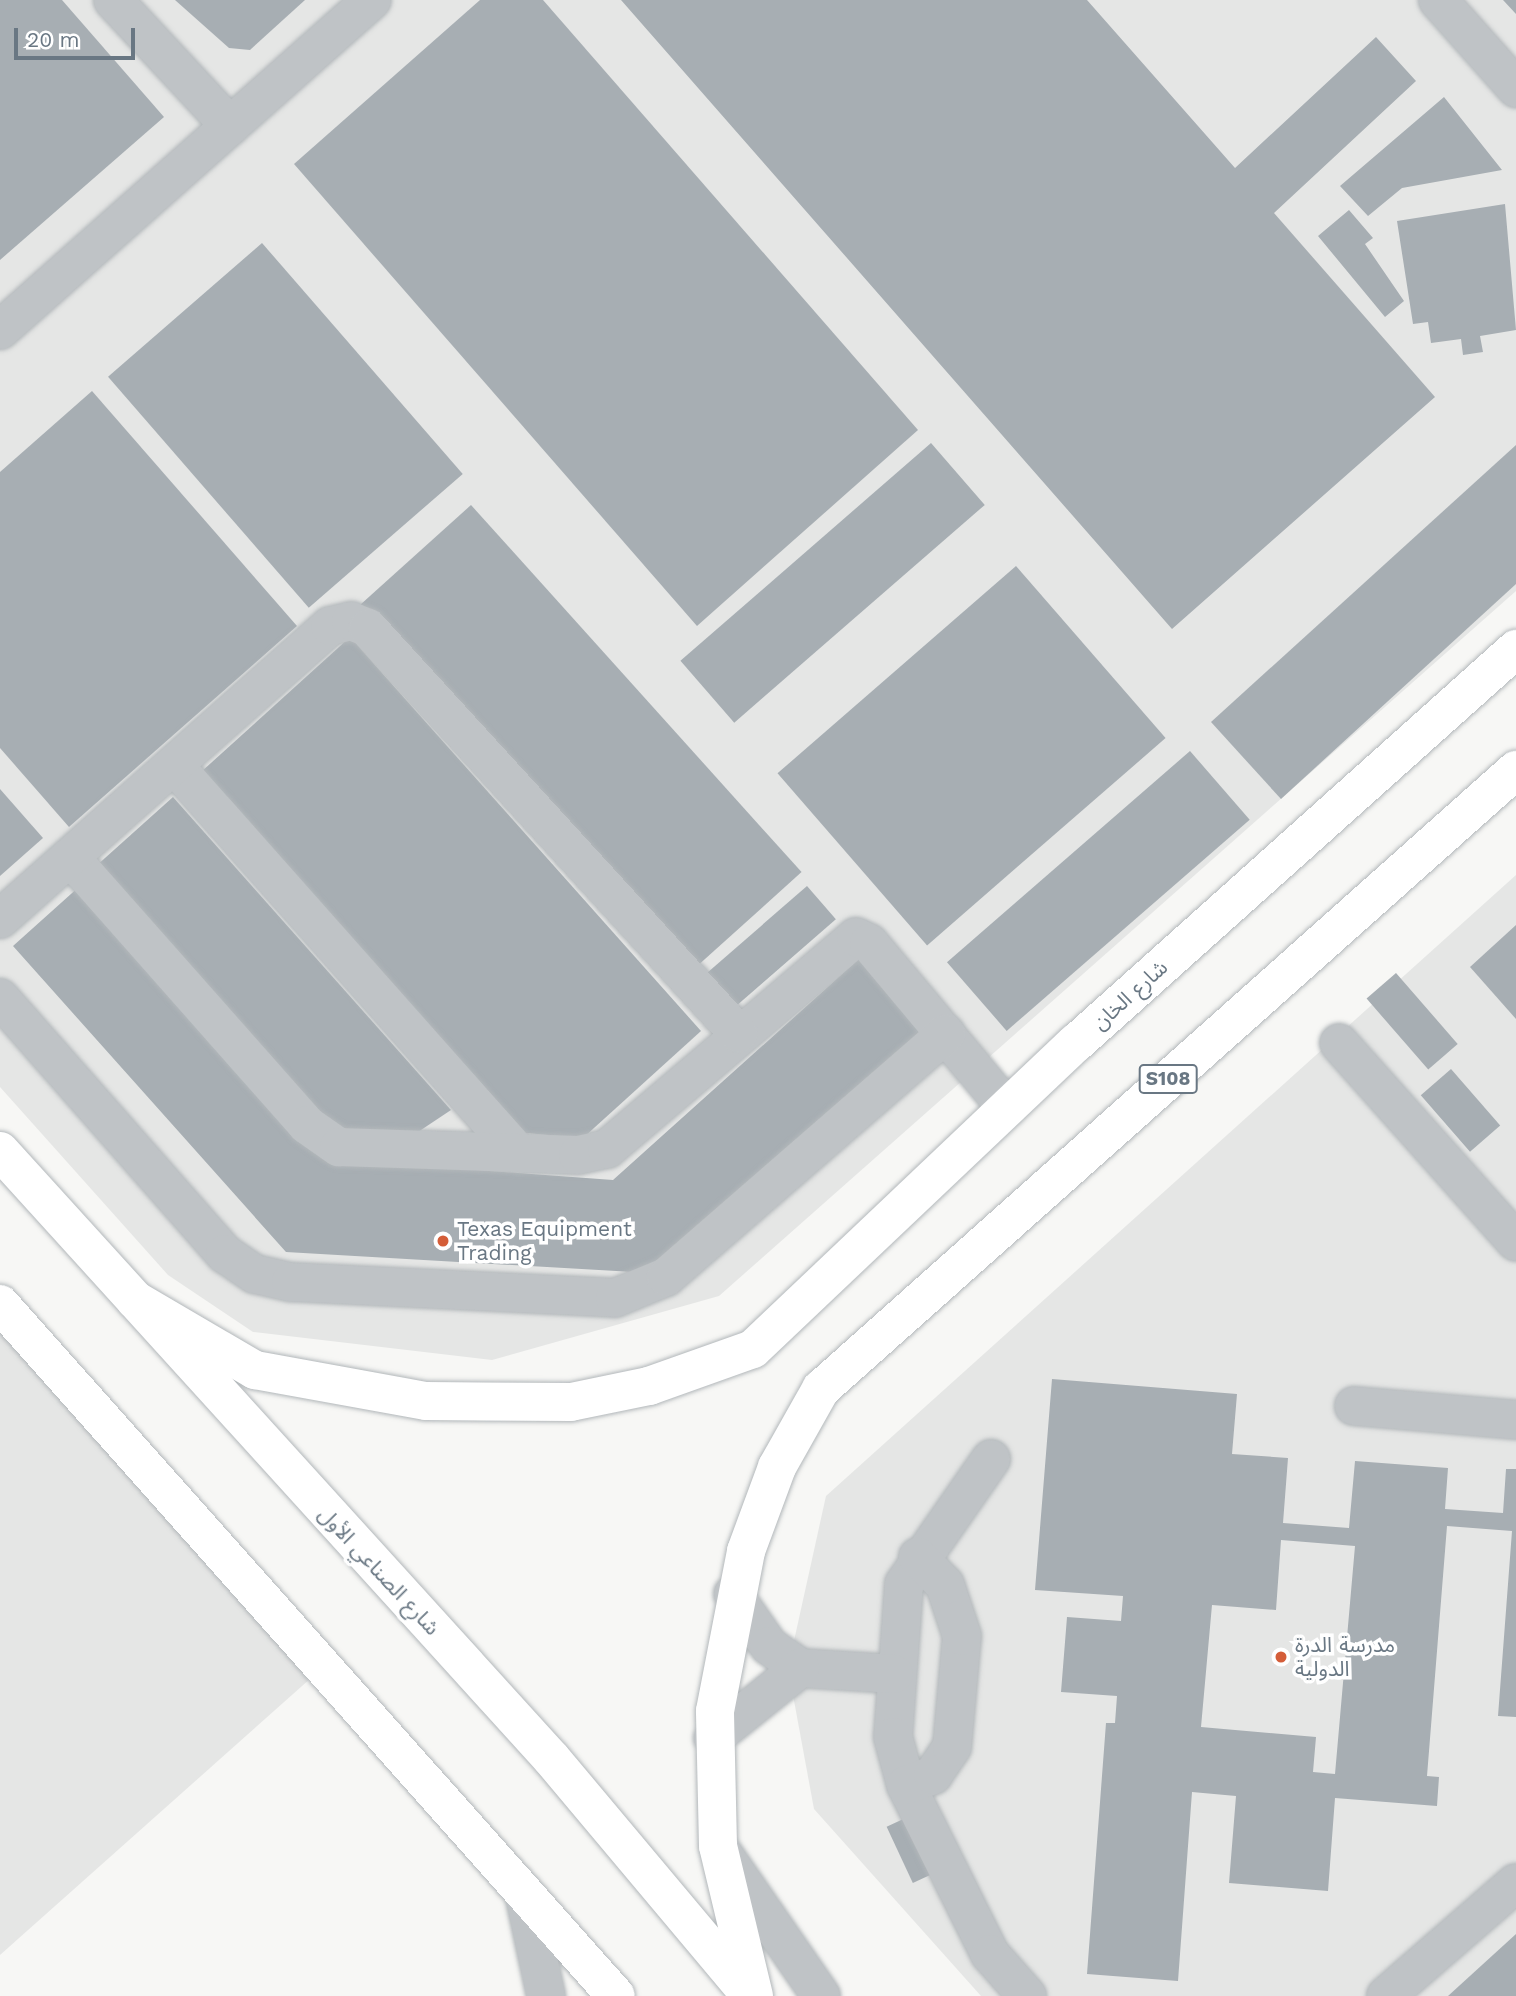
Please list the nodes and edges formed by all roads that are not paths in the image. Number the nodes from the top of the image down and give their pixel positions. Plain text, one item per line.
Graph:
1 (113, 0) edge
2 (372, 0) edge
3 (1438, 0) edge
4 (1516, 88) edge
5 (230, 126) junction
6 (0, 330) edge
7 (1516, 649) edge
8 (174, 765) junction
9 (1516, 770) edge
10 (70, 857) junction
11 (0, 919) edge
12 (0, 998) edge
13 (738, 1033) junction
14 (946, 1034) junction
15 (1339, 1043) dead end
16 (1007, 1108) junction
17 (0, 1152) edge
18 (519, 1154) junction
19 (1516, 1242) edge
20 (135, 1300) junction
21 (0, 1304) edge
22 (1354, 1406) dead end
23 (1516, 1420) edge
24 (991, 1459) dead end
25 (918, 1557) junction
26 (733, 1594) junction
27 (800, 1668) junction
28 (894, 1674) junction
29 (713, 1738) junction
30 (906, 1785) junction
31 (718, 1846) junction
32 (1516, 1883) edge
33 (524, 1894) junction
34 (546, 1996) edge
35 (616, 1996) edge
36 (752, 1996) edge
37 (821, 1996) edge
38 (1027, 1996) edge
39 (1386, 1996) edge

1 - 5 street
2 - 5 street
3 - 4 street
5 - 6 street
7 - 16 main road, شارع الخان
8 - 10 street
8 - 13 street
8 - 18 street
9 - 26 main road, S108
10 - 11 street
10 - 18 street
12 - 14 street
13 - 14 street
13 - 18 street
14 - 16 street
15 - 19 street
16 - 20 main road, شارع الخان
17 - 20 main road, شارع الصناعي الأول
20 - 36 main road, شارع الصناعي الأول
21 - 33 main road
22 - 23 street
24 - 25 street
25 - 28 street
25 - 30 street
26 - 27 street
26 - 29 main road
27 - 28 street
27 - 29 street
28 - 30 street
29 - 31 main road
30 - 38 street
31 - 36 main road
31 - 37 street
32 - 39 street
33 - 34 street
33 - 35 main road

